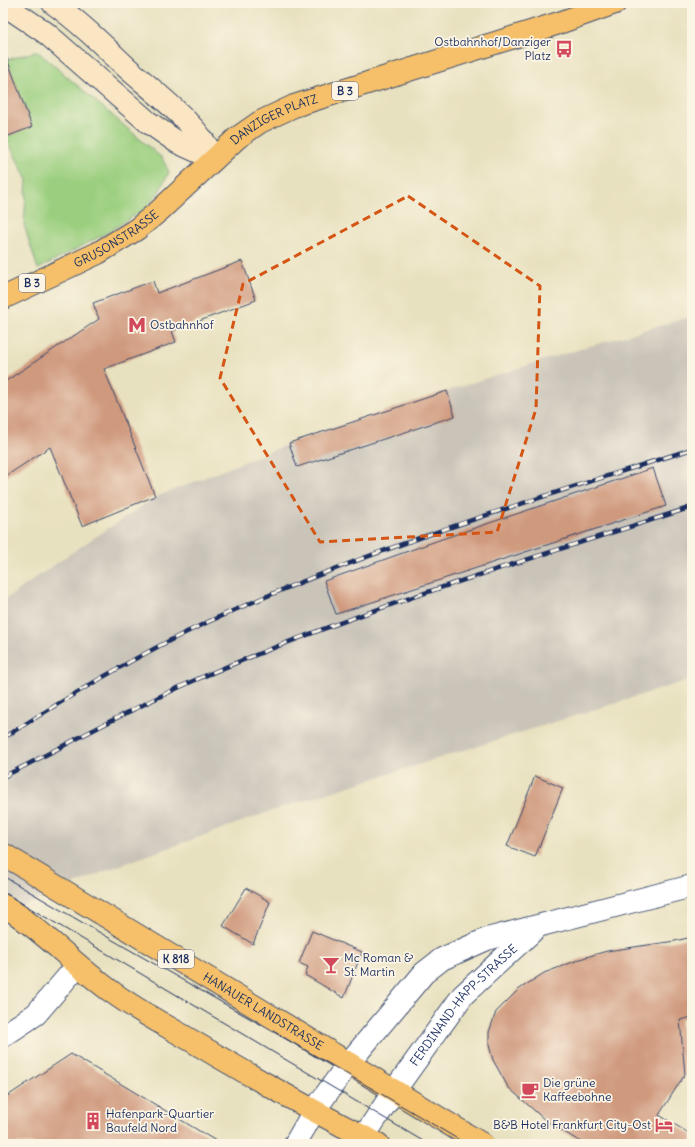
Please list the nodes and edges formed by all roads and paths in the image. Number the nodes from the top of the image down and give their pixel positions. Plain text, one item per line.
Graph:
1 (52, 3) edge
2 (615, 3) edge
3 (3, 4) edge
4 (214, 159) junction
5 (3, 298) edge
6 (3, 854) edge
7 (692, 886) edge
8 (3, 905) edge
9 (540, 924) junction
10 (77, 966) junction
11 (3, 1036) edge
12 (348, 1064) junction
13 (394, 1091) junction
14 (314, 1111) junction
15 (366, 1142) edge
16 (295, 1144) edge
17 (482, 1144) edge

1 - 4 main road
2 - 4 main road, DANZIGER PLATZ / B 3
3 - 4 main road
4 - 5 main road, GRUSONSTRASSE / B 3
6 - 12 main road, HANAUER LANDSTRASSE / K 818
7 - 9 street, FERDINAND-HAPP-STRASSE
8 - 10 main road
9 - 12 street, FERDINAND-HAPP-STRASSE
9 - 13 street, FERDINAND-HAPP-STRASSE
10 - 11 street
10 - 14 main road
12 - 13 main road, HANAUER LANDSTRASSE / K 818
12 - 14 street, FERDINAND-HAPP-STRASSE
13 - 15 street, FERDINAND-HAPP-STRASSE
13 - 17 main road, HANAUER LANDSTRASSE / K 818
14 - 15 main road
14 - 16 street, FERDINAND-HAPP-STRASSE

